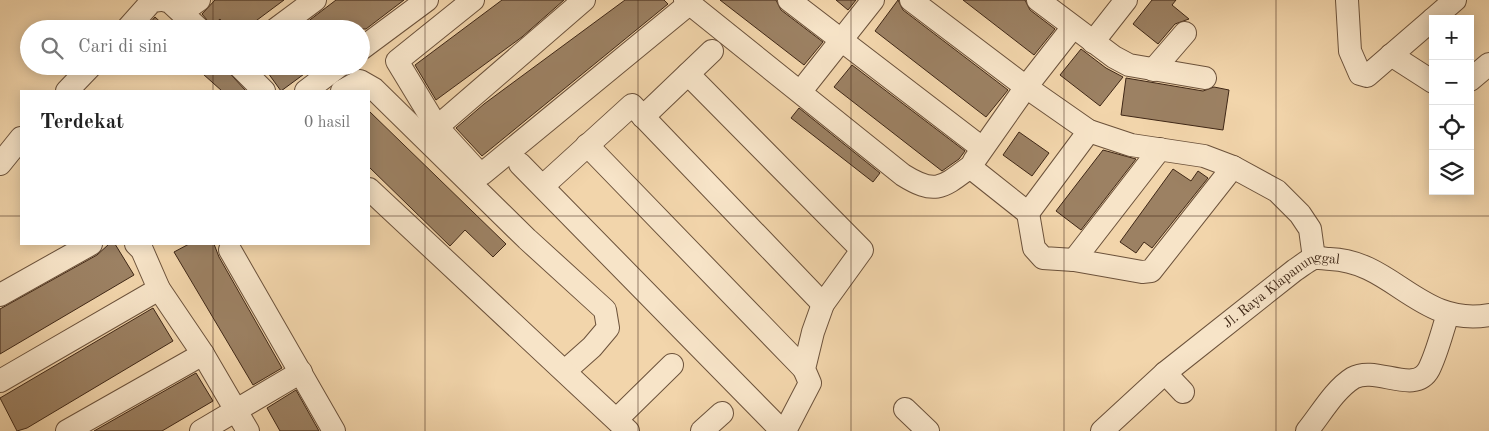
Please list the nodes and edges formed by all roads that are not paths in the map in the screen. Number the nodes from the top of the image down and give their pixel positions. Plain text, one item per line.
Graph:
1 (161, 0) edge
2 (315, 0) edge
3 (427, 0) edge
4 (473, 0) edge
5 (584, 0) edge
6 (789, 0) edge
7 (873, 0) edge
8 (911, 0) edge
9 (1126, 0) edge
10 (1347, 0) edge
11 (1455, 0) edge
12 (1040, 1) edge
13 (687, 2) edge
14 (190, 6) edge
15 (1438, 15) edge
16 (135, 20) edge
17 (196, 20) edge
18 (288, 20) edge
19 (1429, 22) edge
20 (1073, 27) junction
21 (1185, 33) dead end
22 (842, 41) junction
23 (370, 42) edge
24 (1093, 42) junction
25 (712, 52) dead end
26 (1391, 55) junction
27 (1489, 64) edge
28 (1153, 70) junction
29 (688, 74) junction
30 (83, 75) edge
31 (248, 75) edge
32 (327, 75) edge
33 (1474, 77) edge
34 (1205, 78) dead end
35 (1429, 79) edge
36 (1026, 88) junction
37 (68, 90) edge
38 (263, 90) edge
39 (307, 90) edge
40 (344, 90) edge
41 (801, 92) junction
42 (643, 118) junction
43 (437, 127) junction
44 (1089, 131) junction
45 (20, 139) edge
46 (587, 146) junction
47 (1160, 149) junction
48 (976, 157) junction
49 (0, 164) edge
50 (520, 164) dead end
51 (1242, 171) junction
52 (543, 186) junction
53 (370, 190) edge
54 (1028, 213) junction
55 (89, 245) edge
56 (137, 245) edge
57 (230, 250) dead end
58 (1314, 258) junction
59 (1074, 260) junction
60 (159, 288) junction
61 (0, 293) edge
62 (824, 304) junction
63 (1448, 314) junction
64 (1489, 315) edge
65 (203, 354) junction
66 (672, 365) dead end
67 (804, 369) junction
68 (565, 371) junction
69 (301, 372) junction
70 (1165, 373) junction
71 (0, 381) edge
72 (1183, 392) dead end
73 (905, 409) dead end
74 (236, 411) junction
75 (722, 413) dead end
76 (622, 425) edge
77 (1110, 430) edge
78 (67, 431) edge
79 (201, 431) edge
80 (248, 431) edge
81 (334, 431) edge
82 (702, 431) edge
83 (783, 431) edge
84 (928, 431) edge
85 (1307, 431) edge

1 - 14 street
1 - 16 street
2 - 18 street
3 - 23 street
4 - 43 street
5 - 43 street
6 - 22 street
7 - 22 street
8 - 36 street
9 - 24 street
10 - 26 street
11 - 15 street
12 - 20 street
13 - 41 street
13 - 43 street
14 - 17 street
19 - 26 street
20 - 24 street
20 - 36 street
21 - 28 street
22 - 41 street
22 - 48 street
24 - 28 street
25 - 29 street
26 - 35 street
27 - 33 street
28 - 34 street
29 - 42 street
29 - 62 street
30 - 37 street
31 - 38 street
32 - 39 street
36 - 44 street
36 - 48 street
40 - 68 street
41 - 48 street
42 - 46 street
42 - 62 street
44 - 47 street
44 - 54 street
45 - 49 street
46 - 52 street
46 - 67 street
47 - 51 street
47 - 59 street
48 - 54 street
50 - 52 street
51 - 58 street
51 - 59 street
52 - 83 street
53 - 68 street
54 - 59 street
55 - 61 street
56 - 60 street
57 - 69 street
58 - 63 street, Jl. Raya Klapanunggal
58 - 70 street, Jl. Raya Klapanunggal
60 - 65 street
60 - 71 street
62 - 67 street
63 - 64 street, Jl. Raya Klapanunggal
63 - 85 street
65 - 74 street
65 - 78 street
66 - 76 street
67 - 83 street
68 - 76 street
69 - 74 street
69 - 81 street
70 - 72 street
70 - 77 street, Jl. Raya Klapanunggal
73 - 84 street
74 - 79 street
74 - 80 street
75 - 82 street

